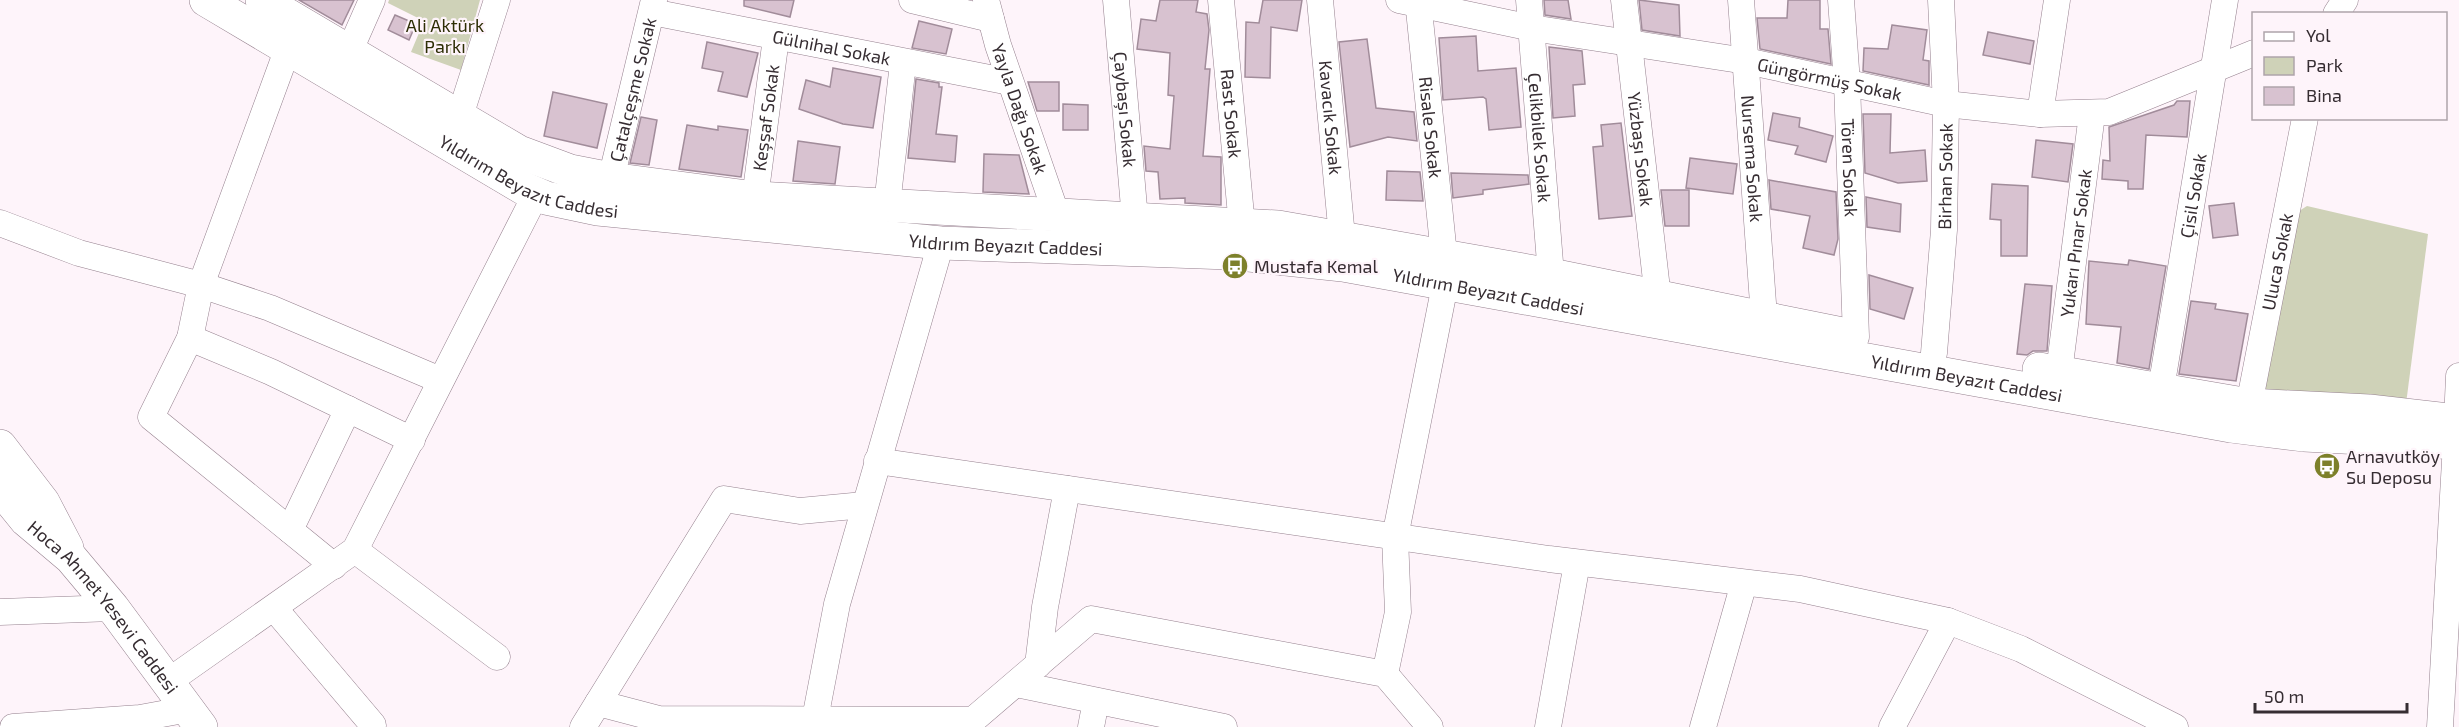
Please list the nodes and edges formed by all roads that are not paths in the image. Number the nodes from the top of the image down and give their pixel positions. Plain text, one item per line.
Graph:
1 (206, 0) edge
2 (262, 0) edge
3 (372, 0) edge
4 (497, 0) edge
5 (912, 0) edge
6 (1116, 0) edge
7 (1221, 0) edge
8 (1320, 0) edge
9 (1529, 0) edge
10 (1624, 0) edge
11 (1741, 0) edge
12 (1841, 0) edge
13 (1941, 0) edge
14 (2057, 0) edge
15 (2224, 0) edge
16 (1412, 2) edge
17 (653, 6) edge
18 (988, 10) edge
19 (1532, 28) junction
20 (776, 38) junction
21 (1630, 42) junction
22 (288, 48) junction
23 (350, 50) junction
24 (2252, 53) edge
25 (1746, 61) junction
26 (903, 63) junction
27 (2211, 68) junction
28 (1010, 82) junction
29 (1847, 83) junction
30 (1946, 104) junction
31 (2040, 114) junction
32 (2092, 114) junction
33 (460, 116) junction
34 (2306, 120) edge
35 (611, 180) junction
36 (536, 194) junction
37 (755, 198) junction
38 (887, 205) junction
39 (1057, 216) junction
40 (1136, 219) junction
41 (0, 223) edge
42 (1242, 226) junction
43 (1342, 237) junction
44 (941, 243) junction
45 (1444, 270) junction
46 (1551, 275) junction
47 (201, 285) junction
48 (1658, 298) junction
49 (1764, 316) junction
50 (1856, 337) junction
51 (189, 338) junction
52 (1934, 353) junction
53 (2059, 372) junction
54 (2459, 376) edge
55 (440, 380) junction
56 (2161, 389) junction
57 (2249, 405) junction
58 (348, 409) junction
59 (2458, 429) edge
60 (412, 440) junction
61 (0, 446) edge
62 (877, 461) junction
63 (0, 488) edge
64 (1067, 489) junction
65 (864, 505) junction
66 (290, 530) junction
67 (1395, 537) junction
68 (355, 550) junction
69 (71, 558) junction
70 (1577, 563) junction
71 (334, 566) junction
72 (1744, 583) junction
73 (113, 608) junction
74 (274, 608) junction
75 (0, 612) edge
76 (1948, 621) junction
77 (498, 657) dead end
78 (1038, 665) junction
79 (1385, 674) junction
80 (169, 681) junction
81 (1016, 684) junction
82 (2450, 694) edge
83 (1096, 701) junction
84 (598, 703) junction
85 (195, 718) edge
86 (815, 719) junction
87 (141, 723) edge
88 (973, 724) edge
89 (1210, 726) edge
90 (21, 727) edge
91 (371, 727) edge
92 (583, 727) edge
93 (1091, 727) edge
94 (1430, 727) edge
95 (1548, 727) edge
96 (1703, 727) edge
97 (1892, 727) edge
98 (2175, 727) edge
99 (2440, 727) edge

1 - 22 main road, Yıldırım Beyazıt Caddesi
2 - 23 main road
3 - 23 street
4 - 33 street
5 - 18 street
6 - 40 street, Çaybaşı Sokak
7 - 42 street, Rast Sokak
8 - 43 street, Kavacık Sokak
9 - 19 street, Çelikbilek Sokak
10 - 21 street, Yüzbaşı Sokak
11 - 25 street, Nursema Sokak
12 - 29 street, Tören Sokak
13 - 30 street, Birhan Sokak
14 - 31 street
15 - 27 street, Çisil Sokak
16 - 19 street, Güngörmüş Sokak
16 - 45 street, Risale Sokak
17 - 20 street, Gülnihal Sokak
17 - 35 street, Çatalçeşme Sokak
18 - 28 street, Yayla Dağı Sokak
19 - 21 street, Güngörmüş Sokak
19 - 46 street, Çelikbilek Sokak
20 - 26 street, Gülnihal Sokak
20 - 37 street, Keşşaf Sokak
21 - 25 street, Güngörmüş Sokak
21 - 48 street, Yüzbaşı Sokak
22 - 36 main road, Yıldırım Beyazıt Caddesi
22 - 47 street
23 - 33 main road
24 - 27 street, Güngörmüş Sokak
25 - 29 street, Güngörmüş Sokak
25 - 49 street, Nursema Sokak
26 - 28 street, Gülnihal Sokak
26 - 38 street
27 - 32 street, Güngörmüş Sokak
27 - 56 street, Çisil Sokak
28 - 39 street, Yayla Dağı Sokak
29 - 30 street, Güngörmüş Sokak
29 - 50 street, Tören Sokak
30 - 31 street, Güngörmüş Sokak
30 - 52 street, Birhan Sokak
31 - 32 street, Güngörmüş Sokak
32 - 53 street, Yukarı Pınar Sokak
33 - 35 main road
34 - 57 street, Uluca Sokak
35 - 37 main road
36 - 44 main road, Yıldırım Beyazıt Caddesi
36 - 55 street
37 - 38 main road
38 - 39 main road
39 - 40 main road
40 - 42 main road
41 - 47 street
42 - 43 main road
43 - 45 main road
44 - 45 main road, Yıldırım Beyazıt Caddesi
44 - 62 street
45 - 46 main road
45 - 59 main road, Yıldırım Beyazıt Caddesi
45 - 67 street, Risale Sokak
46 - 48 main road
47 - 51 street
47 - 55 street
48 - 49 main road
49 - 50 main road
50 - 52 main road
51 - 58 street
51 - 66 street
52 - 53 main road
53 - 56 main road
54 - 59 street
55 - 60 street
56 - 57 main road
57 - 59 main road
58 - 60 street
58 - 66 street
59 - 82 street
60 - 68 street
61 - 69 main road
62 - 64 street
62 - 65 street
63 - 69 main road, Hoca Ahmet Yesevi Caddesi
64 - 67 street
64 - 78 street
65 - 84 street
65 - 86 street
66 - 71 street
67 - 70 street
67 - 79 street, Risale Sokak
68 - 71 street
68 - 77 street
69 - 73 main road, Hoca Ahmet Yesevi Caddesi
70 - 72 street
70 - 95 street
71 - 74 street
72 - 76 street
72 - 96 street
73 - 75 street
73 - 80 main road, Hoca Ahmet Yesevi Caddesi
74 - 80 street
74 - 91 street
76 - 97 street
76 - 98 street
78 - 79 street
78 - 81 street
79 - 94 street
80 - 85 main road, Hoca Ahmet Yesevi Caddesi
81 - 83 street
81 - 88 street
82 - 99 street
83 - 89 street
83 - 93 street
84 - 86 street
84 - 92 street
85 - 87 street
86 - 88 street
87 - 90 street

